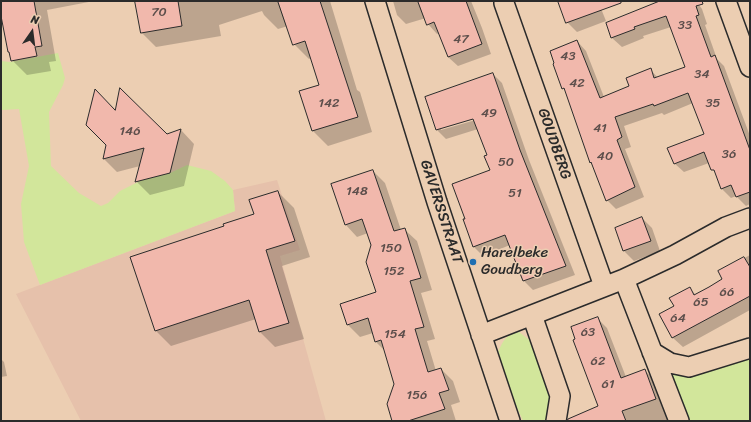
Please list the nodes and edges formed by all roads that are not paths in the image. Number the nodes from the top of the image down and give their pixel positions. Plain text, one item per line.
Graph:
1 (375, 1) edge
2 (726, 1) edge
3 (504, 3) dead end
4 (750, 67) edge
5 (750, 218) edge
6 (624, 279) junction
7 (604, 286) junction
8 (532, 315) junction
9 (481, 335) junction
10 (750, 348) edge
11 (652, 352) junction
12 (510, 421) edge
13 (556, 421) edge
14 (679, 421) edge

1 - 9 street, GAVERSSTRAAT
2 - 4 street
3 - 7 street, GOUDBERG
5 - 6 street
6 - 7 street
6 - 11 street
7 - 8 street
8 - 9 street
8 - 13 street
9 - 12 street, GAVERSSTRAAT
10 - 11 street
11 - 14 street

